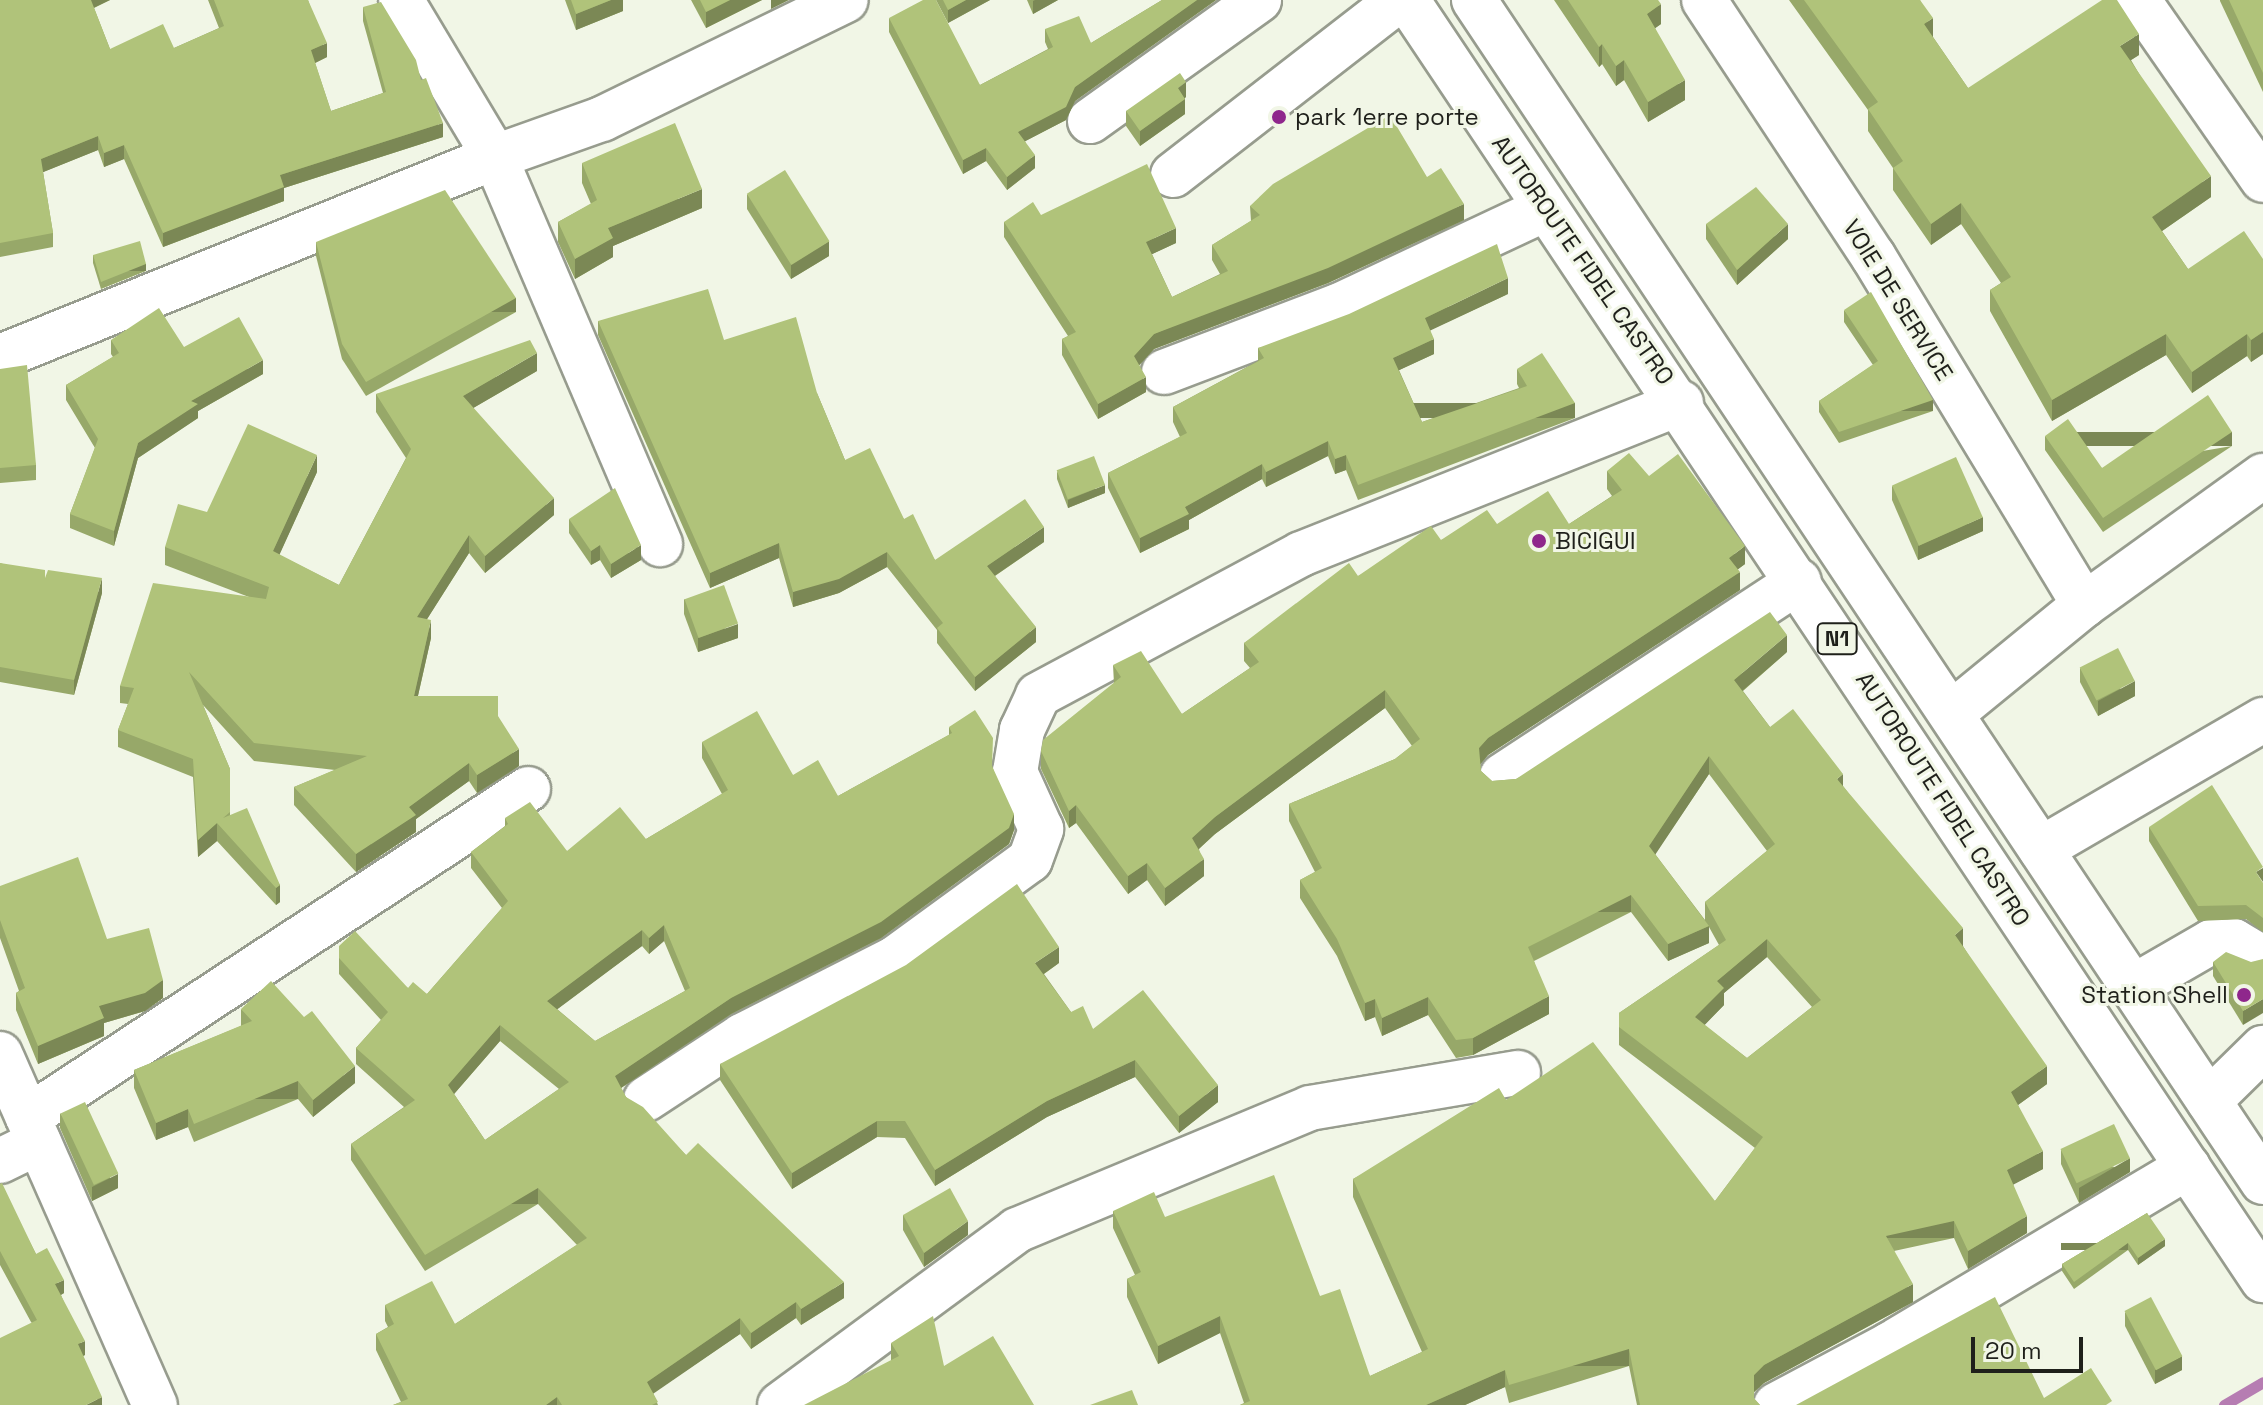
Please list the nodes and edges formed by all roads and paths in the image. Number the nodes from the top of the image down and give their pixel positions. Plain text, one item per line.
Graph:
1 (401, 0) edge
2 (846, 0) edge
3 (1259, 0) edge
4 (1399, 0) edge
5 (1407, 0) edge
6 (1474, 0) edge
7 (1704, 0) edge
8 (2138, 0) edge
9 (1090, 121) dead end
10 (495, 157) junction
11 (1173, 175) dead end
12 (2263, 180) edge
13 (1545, 209) junction
14 (0, 357) edge
15 (1164, 372) dead end
16 (1681, 403) junction
17 (2263, 476) edge
18 (660, 544) dead end
19 (1799, 581) junction
20 (2084, 605) junction
21 (1952, 713) junction
22 (2263, 720) edge
23 (1502, 776) dead end
24 (528, 789) dead end
25 (2041, 849) junction
26 (2252, 952) dead end
27 (2133, 987) junction
28 (2263, 1048) edge
29 (0, 1054) edge
30 (1518, 1073) dead end
31 (646, 1099) dead end
32 (2209, 1101) junction
33 (33, 1130) junction
34 (0, 1161) edge
35 (2188, 1167) junction
36 (2263, 1182) edge
37 (2263, 1280) edge
38 (155, 1405) edge
39 (780, 1405) edge
40 (1776, 1405) edge

1 - 10 main road
2 - 10 main road
3 - 9 main road
4 - 11 main road
5 - 13 main road, AUTOROUTE FIDEL CASTRO / N1
6 - 21 main road, N1
7 - 20 main road, VOIE DE SERVICE
8 - 12 main road
10 - 14 main road
10 - 18 main road
13 - 15 main road
13 - 16 main road, AUTOROUTE FIDEL CASTRO / N1
16 - 19 main road, AUTOROUTE FIDEL CASTRO / N1
16 - 31 main road
17 - 20 main road
19 - 23 main road
19 - 35 main road, AUTOROUTE FIDEL CASTRO / N1
20 - 21 main road
21 - 25 main road, N1
22 - 25 main road
24 - 33 main road
25 - 27 main road, N1
26 - 27 main road
27 - 32 main road, N1
28 - 32 main road
29 - 33 main road
30 - 39 main road
32 - 36 main road, N1
33 - 34 main road
33 - 38 main road
35 - 37 main road, AUTOROUTE FIDEL CASTRO / N1
35 - 40 main road

